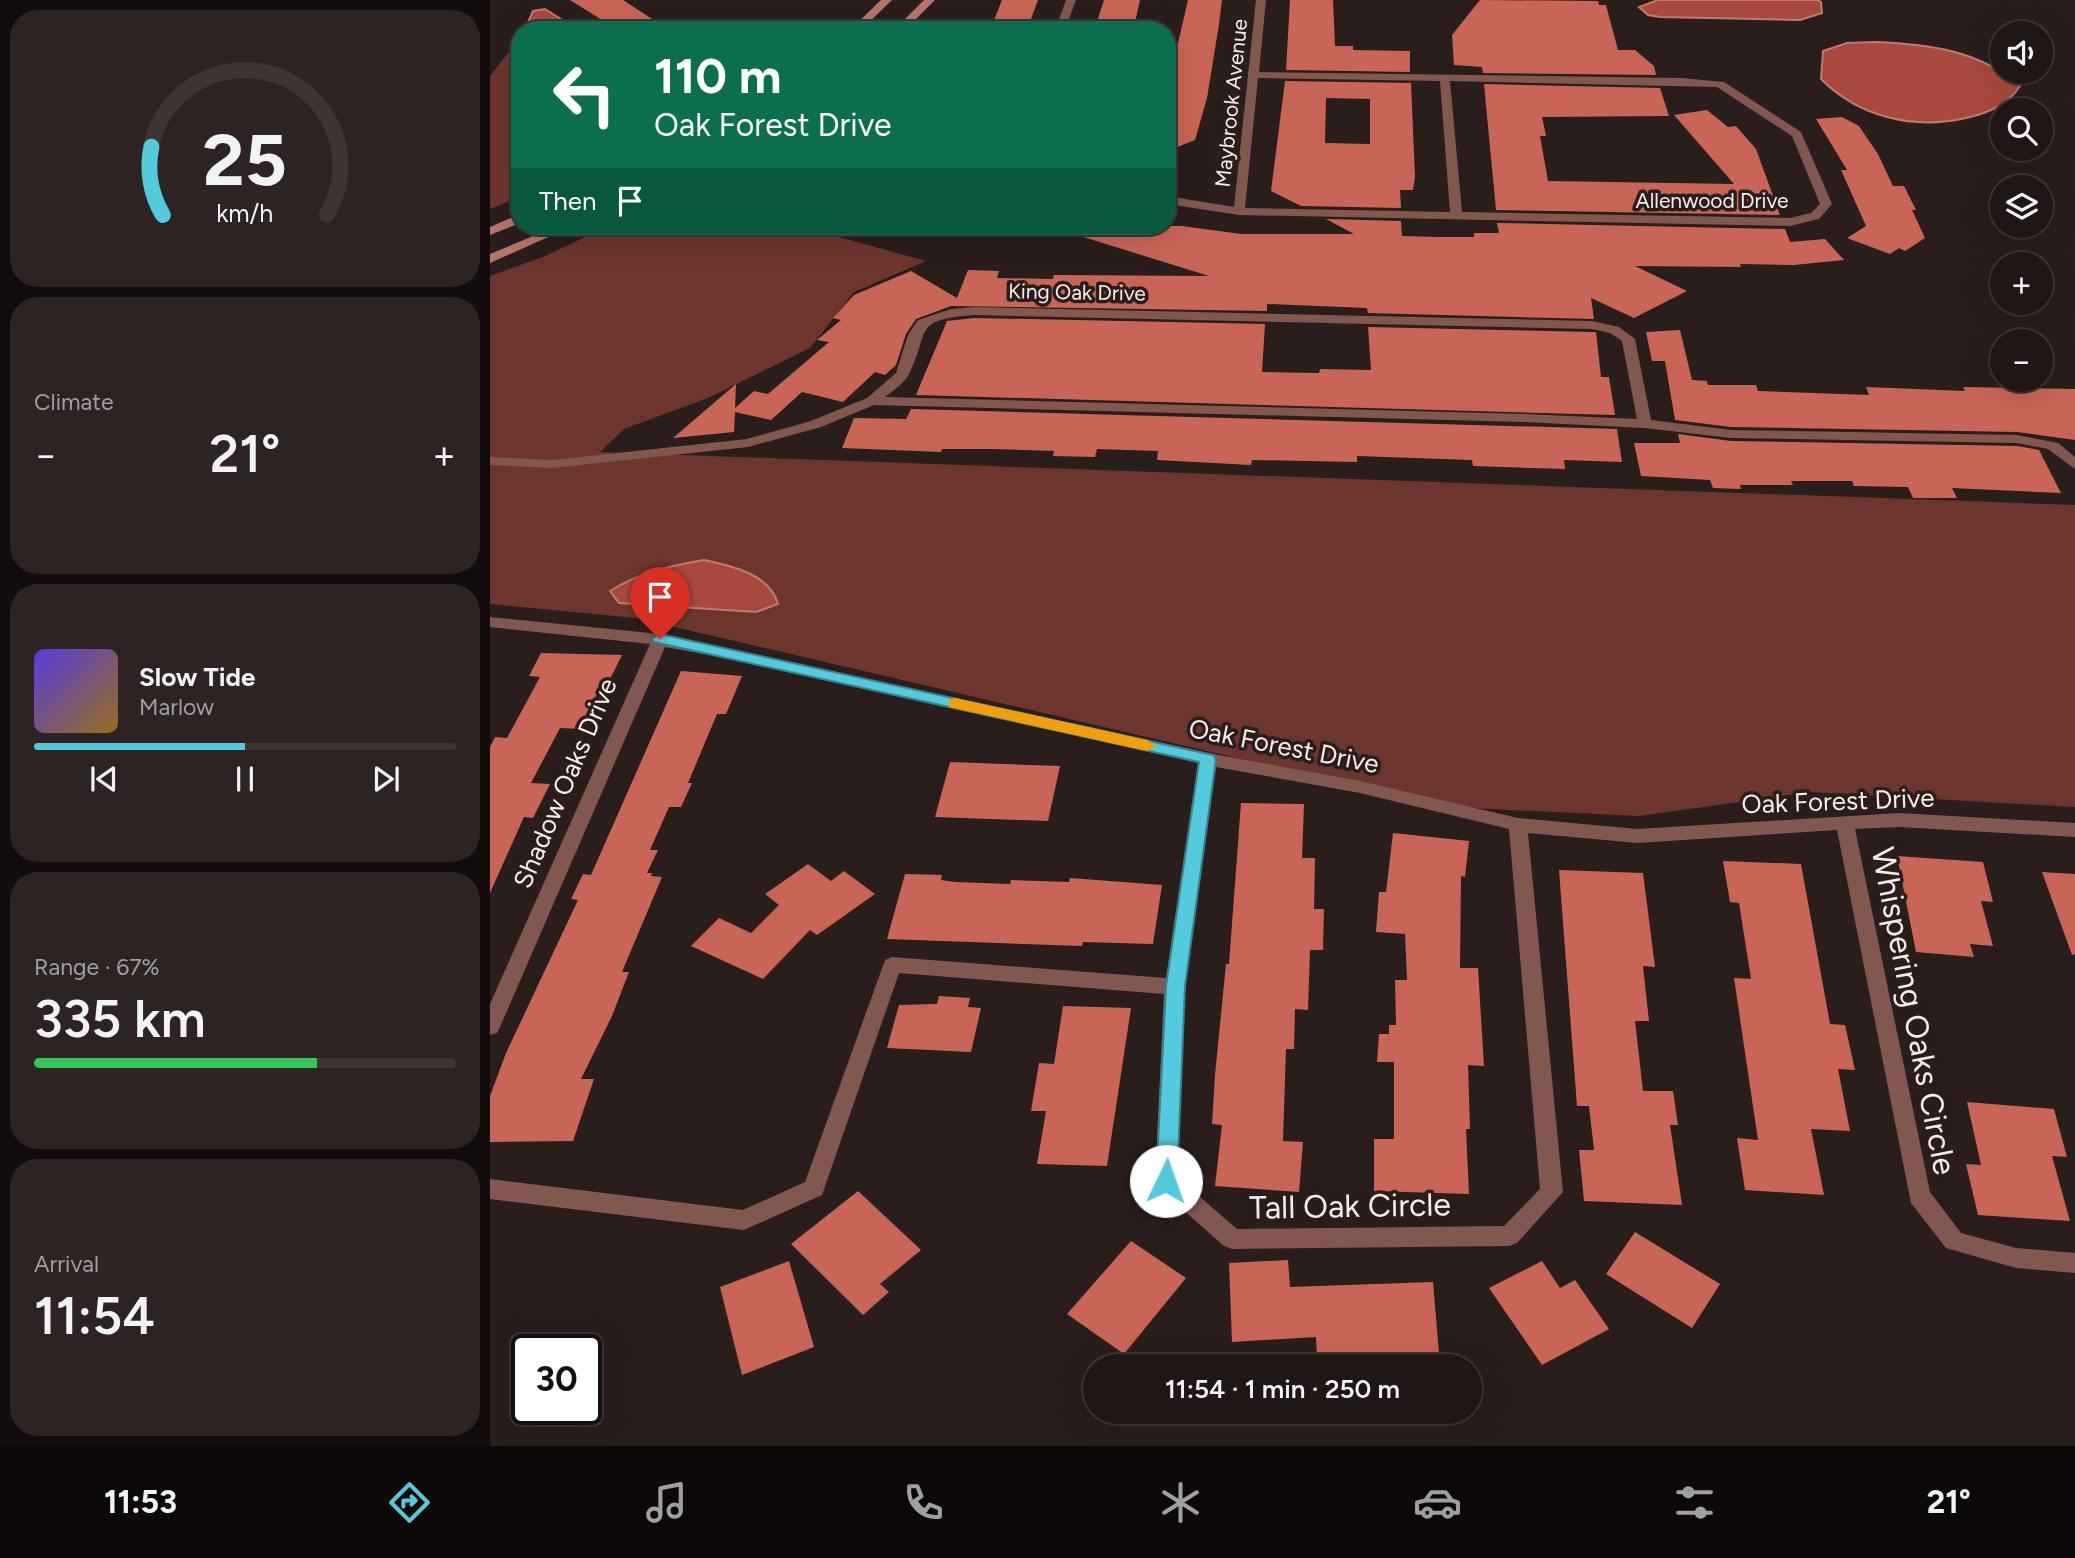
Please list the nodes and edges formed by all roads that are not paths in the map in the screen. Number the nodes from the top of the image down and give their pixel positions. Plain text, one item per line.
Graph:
1 (887, 0) edge
2 (930, 0) edge
3 (1071, 0) edge
4 (1261, 0) edge
5 (865, 21) edge
6 (909, 21) edge
7 (1063, 21) edge
8 (1253, 75) junction
9 (1445, 79) junction
10 (1176, 201) edge
11 (1240, 211) junction
12 (1455, 217) junction
13 (511, 222) edge
14 (490, 231) edge
15 (546, 235) edge
16 (490, 259) edge
17 (872, 401) junction
18 (1645, 424) junction
19 (490, 461) edge
20 (2075, 465) edge
21 (490, 622) edge
22 (660, 639) junction
23 (1208, 759) junction
24 (1518, 825) junction
25 (1845, 825) junction
26 (2075, 830) edge
27 (1175, 986) junction
28 (490, 1027) edge
29 (490, 1189) edge
30 (2075, 1263) edge

1 - 5 main road
2 - 6 main road
3 - 7 street
4 - 8 street, Maybrook Avenue
8 - 9 street, Allenwood Drive
8 - 11 street, Maybrook Avenue
9 - 12 street
9 - 12 street, Allenwood Drive
10 - 11 street, Allenwood Drive
11 - 12 street, Allenwood Drive
13 - 14 main road
15 - 16 main road
17 - 18 street
17 - 18 street, King Oak Drive
17 - 19 street, King Oak Drive
18 - 20 street
21 - 22 street, Oak Forest Drive
22 - 23 street, Oak Forest Drive
22 - 28 street, Shadow Oaks Drive
23 - 24 street, Oak Forest Drive
23 - 27 street, Tall Oak Circle
24 - 25 street, Oak Forest Drive
24 - 27 street, Tall Oak Circle
25 - 26 street, Oak Forest Drive
25 - 30 street, Whispering Oaks Circle
27 - 29 street

